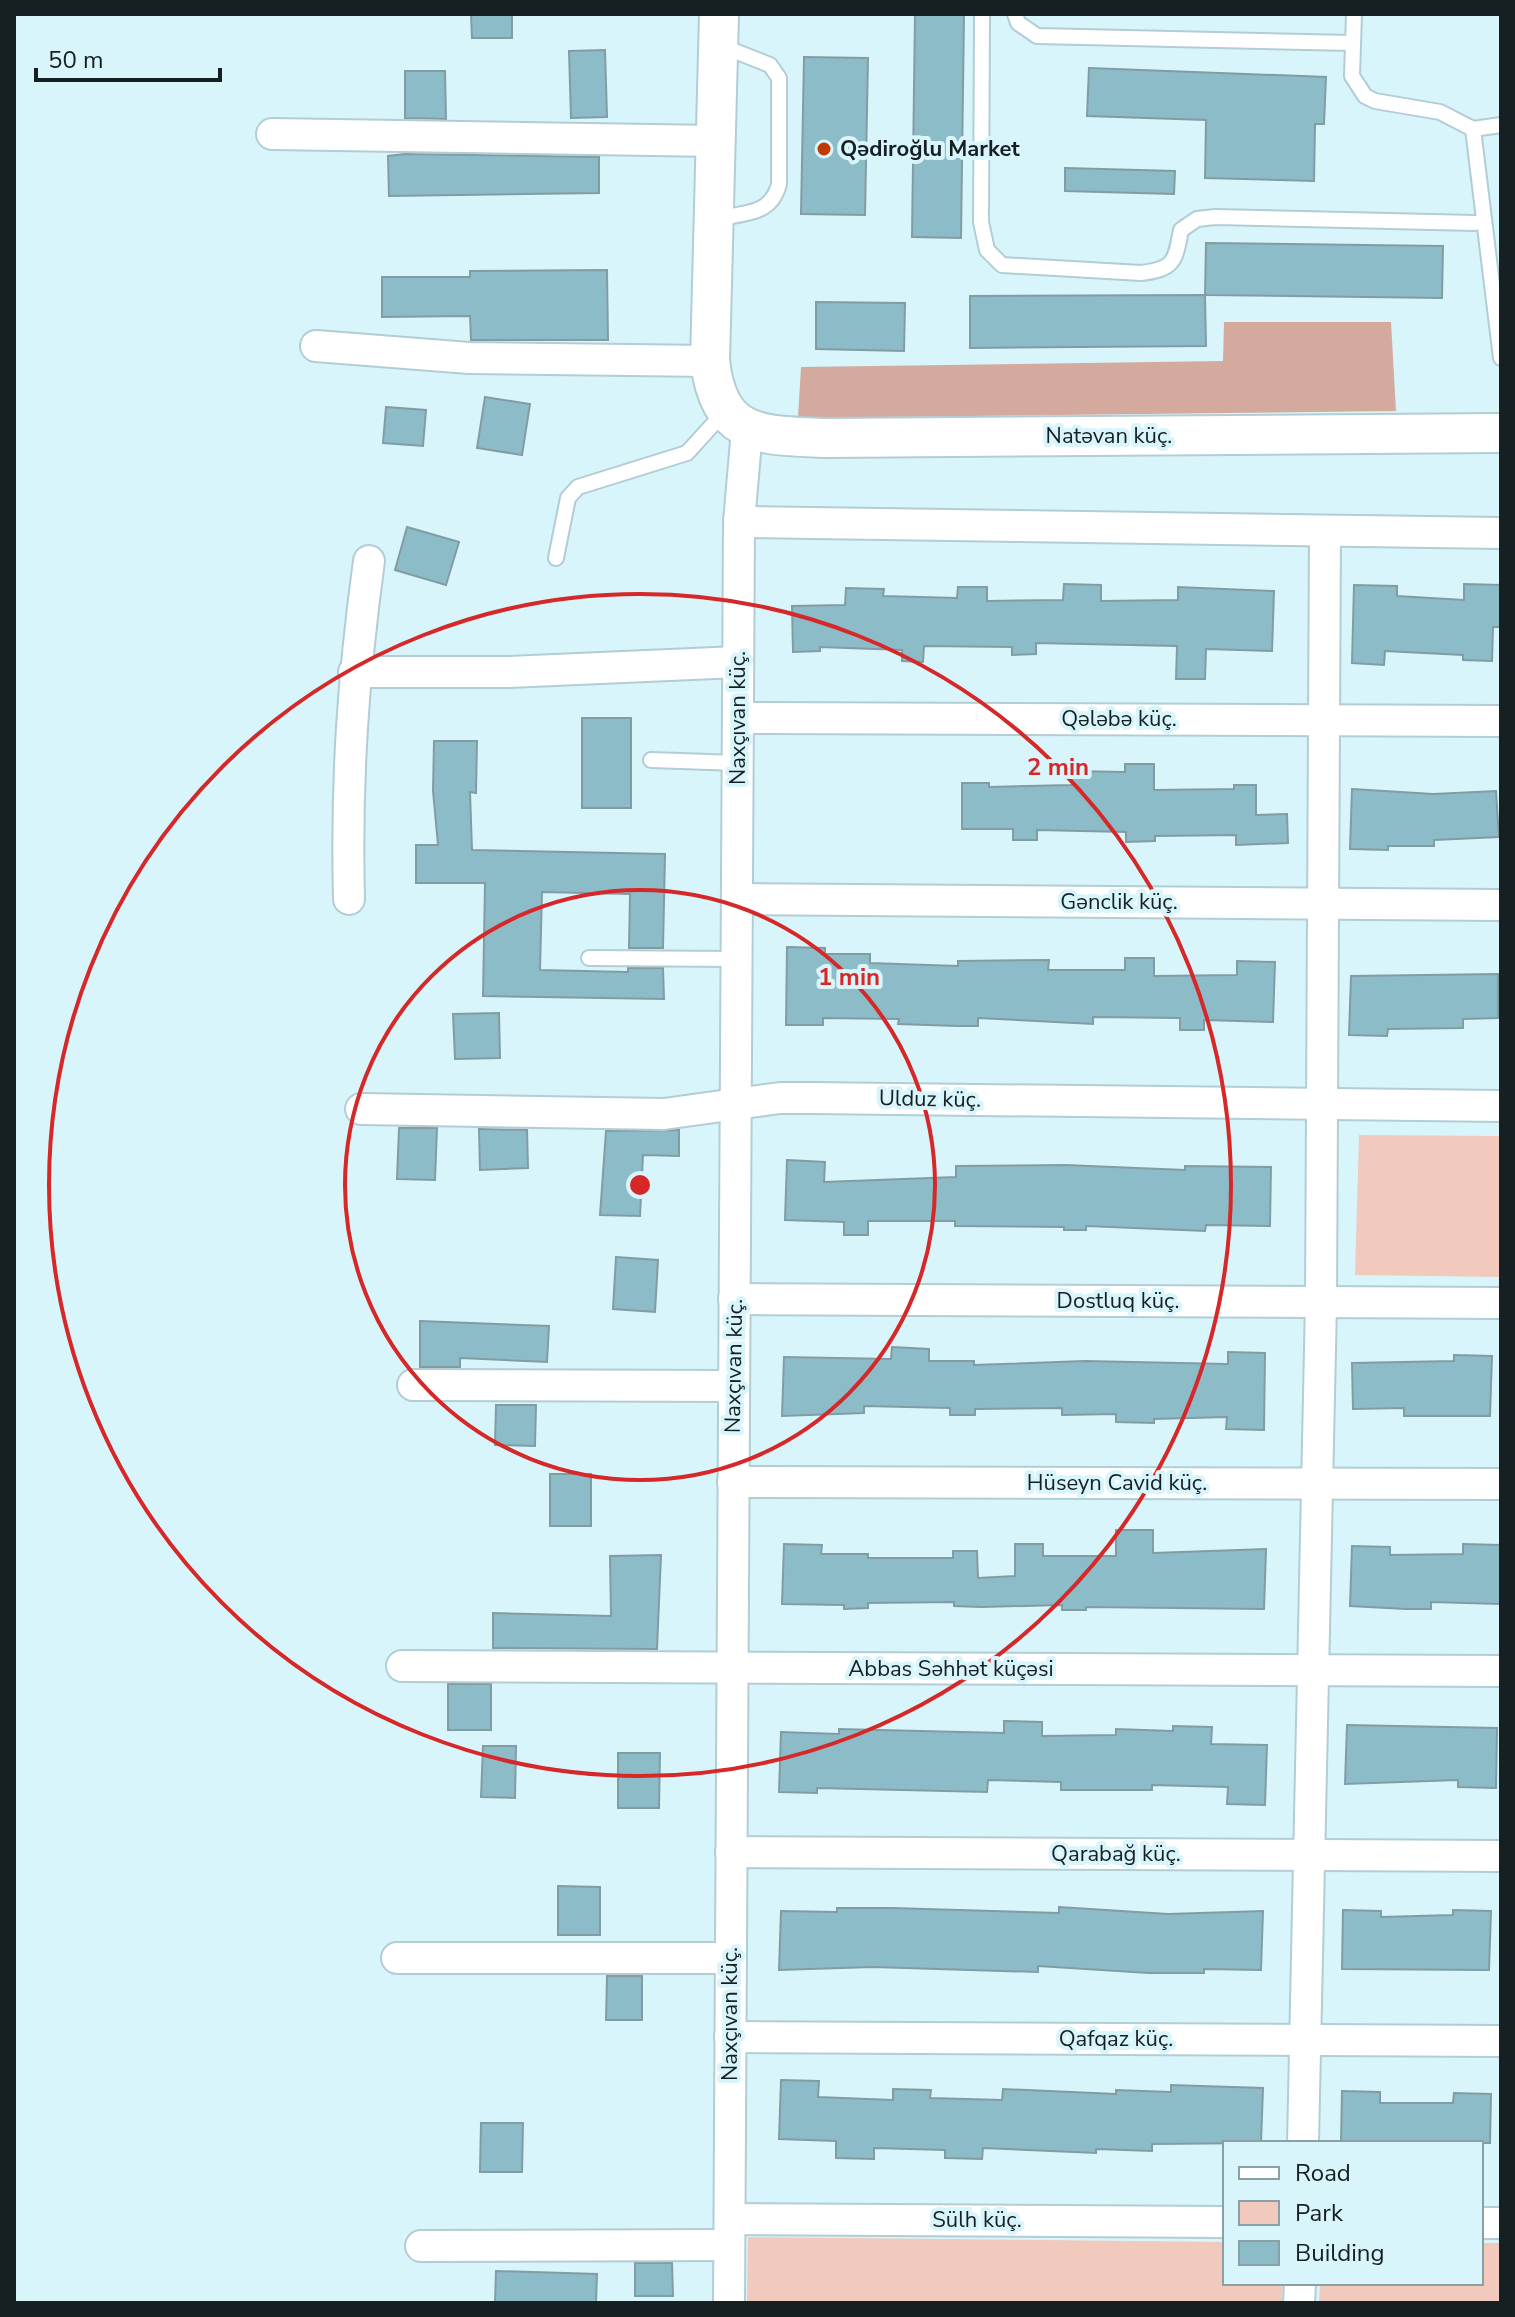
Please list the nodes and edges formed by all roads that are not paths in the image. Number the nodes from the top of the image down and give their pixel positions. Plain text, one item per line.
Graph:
1 (982, 14) edge
2 (1015, 14) edge
3 (1354, 14) edge
4 (718, 30) edge
5 (1353, 43) junction
6 (1501, 125) edge
7 (1473, 129) junction
8 (272, 134) dead end
9 (716, 141) junction
10 (714, 219) junction
11 (1475, 223) dead end
12 (316, 346) dead end
13 (1501, 358) edge
14 (710, 361) junction
15 (737, 420) junction
16 (1501, 433) edge
17 (739, 522) junction
18 (1325, 533) junction
19 (1501, 533) edge
20 (556, 558) dead end
21 (369, 561) dead end
22 (738, 662) junction
23 (354, 672) junction
24 (738, 718) junction
25 (1323, 720) junction
26 (1501, 721) edge
27 (651, 760) dead end
28 (738, 763) junction
29 (349, 899) dead end
30 (737, 899) junction
31 (1322, 904) junction
32 (1501, 905) edge
33 (589, 958) dead end
34 (736, 959) junction
35 (1322, 1103) junction
36 (735, 1106) junction
37 (1501, 1106) edge
38 (361, 1109) dead end
39 (734, 1299) junction
40 (1321, 1302) junction
41 (1501, 1303) edge
42 (413, 1385) dead end
43 (732, 1386) junction
44 (733, 1482) junction
45 (1317, 1483) junction
46 (1501, 1484) edge
47 (402, 1666) dead end
48 (732, 1669) junction
49 (1312, 1671) junction
50 (1501, 1671) edge
51 (731, 1852) junction
52 (1310, 1855) junction
53 (1501, 1856) edge
54 (397, 1958) dead end
55 (731, 1958) junction
56 (730, 2037) junction
57 (1306, 2040) junction
58 (1501, 2041) edge
59 (1303, 2141) edge
60 (1223, 2222) edge
61 (730, 2232) junction
62 (421, 2246) dead end
63 (729, 2303) edge

1 - 11 lane
2 - 5 lane
3 - 5 lane
4 - 9 street, Naxçıvan küç.
4 - 10 lane
5 - 7 lane
6 - 7 lane
7 - 13 lane
8 - 9 street
9 - 10 street, Naxçıvan küç.
10 - 14 street, Naxçıvan küç.
12 - 14 street
14 - 15 street, Naxçıvan küç.
15 - 16 street, Natəvan küç.
15 - 17 street, Naxçıvan küç.
15 - 20 lane
17 - 18 street
17 - 22 street, Naxçıvan küç.
18 - 19 street
18 - 25 street
21 - 23 street
22 - 23 street
22 - 24 street, Naxçıvan küç.
23 - 29 street
24 - 25 street, Qələbə küç.
24 - 28 street, Naxçıvan küç.
25 - 26 street, Qələbə küç.
25 - 31 street
27 - 28 lane
28 - 30 street, Naxçıvan küç.
30 - 31 street, Gənclik küç.
30 - 34 street, Naxçıvan küç.
31 - 32 street, Gənclik küç.
31 - 35 street
33 - 34 lane
34 - 36 street, Naxçıvan küç.
35 - 36 street, Ulduz küç.
35 - 37 street, Ulduz küç.
35 - 40 street
36 - 38 street, Ulduz küç.
36 - 39 street, Naxçıvan küç.
39 - 40 street, Dostluq küç.
39 - 43 street, Naxçıvan küç.
40 - 41 street, Dostluq küç.
40 - 45 street
42 - 43 street
43 - 44 street, Naxçıvan küç.
44 - 45 street, Hüseyn Cavid küç.
44 - 48 street, Naxçıvan küç.
45 - 46 street, Hüseyn Cavid küç.
45 - 49 street
47 - 48 street, Abbas Səhhət küçəsi
48 - 49 street, Abbas Səhhət küçəsi
48 - 51 street, Naxçıvan küç.
49 - 50 street, Abbas Səhhət küçəsi
49 - 52 street
51 - 52 street, Qarabağ küç.
51 - 55 street, Naxçıvan küç.
52 - 53 street, Qarabağ küç.
52 - 57 street
54 - 55 street
55 - 56 street, Naxçıvan küç.
56 - 57 street, Qafqaz küç.
56 - 61 street, Naxçıvan küç.
57 - 58 street, Qafqaz küç.
57 - 59 street
60 - 61 street, Sülh küç.
61 - 62 street, Sülh küç.
61 - 63 street, Naxçıvan küç.

